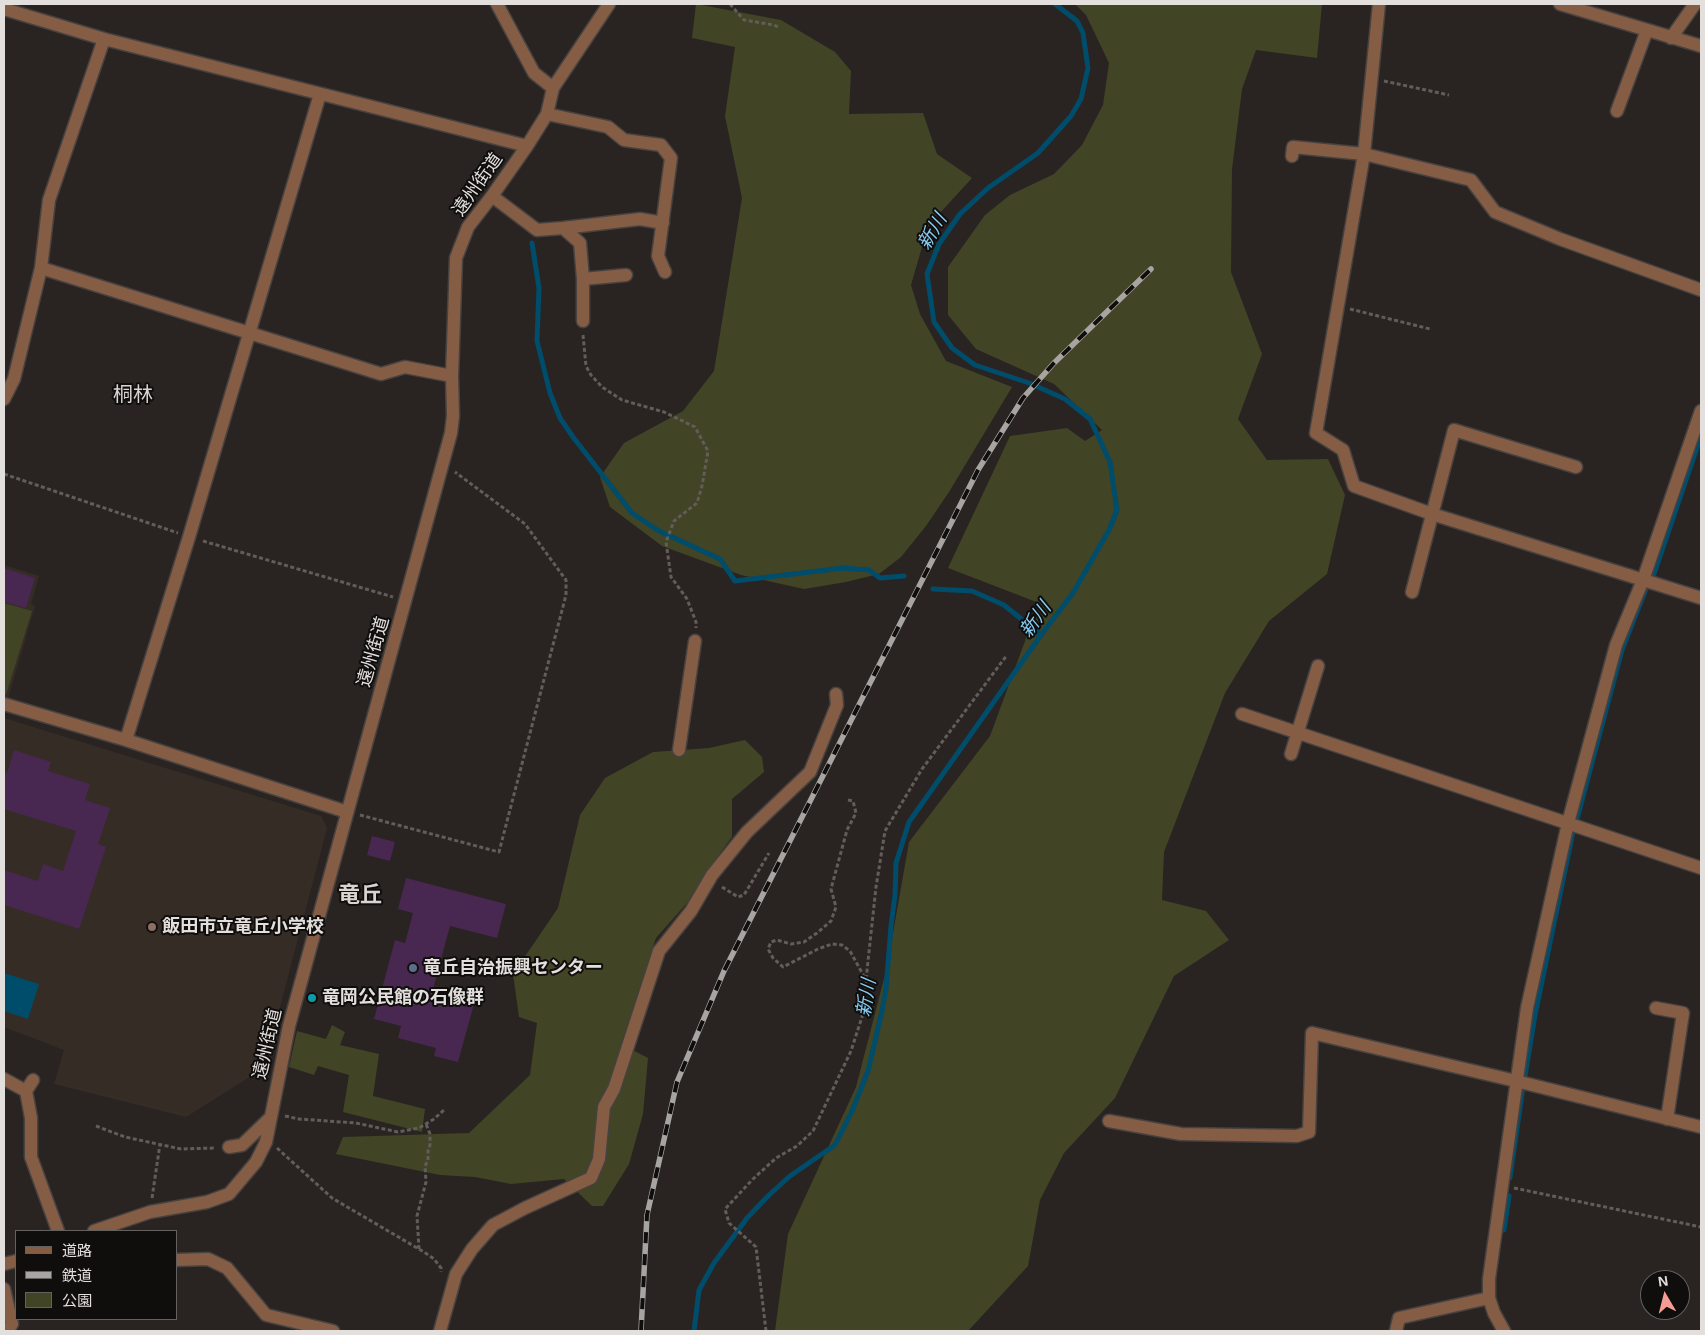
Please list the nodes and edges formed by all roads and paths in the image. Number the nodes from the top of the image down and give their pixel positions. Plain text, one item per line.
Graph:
1 (497, 4) edge
2 (609, 4) edge
3 (730, 4) edge
4 (1379, 4) edge
5 (1560, 4) edge
6 (1695, 4) edge
7 (4, 9) edge
8 (780, 28) dead end
9 (1647, 30) junction
10 (1671, 38) junction
11 (104, 39) junction
12 (1701, 46) edge
13 (1372, 78) junction
14 (553, 88) junction
15 (320, 94) junction
16 (1449, 94) dead end
17 (1617, 111) dead end
18 (546, 114) junction
19 (527, 146) junction
20 (1364, 154) junction
21 (1292, 156) dead end
22 (492, 196) junction
23 (663, 223) junction
24 (563, 228) junction
25 (42, 268) junction
26 (665, 272) dead end
27 (626, 275) dead end
28 (583, 279) junction
29 (1701, 290) edge
30 (1338, 306) junction
31 (583, 321) joint
32 (1430, 328) dead end
33 (250, 333) junction
34 (452, 376) junction
35 (4, 398) edge
36 (1701, 411) edge
37 (444, 464) junction
38 (1576, 467) dead end
39 (1432, 514) junction
40 (1643, 580) junction
41 (1412, 592) dead end
42 (1701, 598) edge
43 (695, 642) joint
44 (1007, 656) dead end
45 (1318, 666) dead end
46 (836, 694) dead end
47 (4, 704) edge
48 (1242, 714) dead end
49 (1298, 732) junction
50 (126, 740) junction
51 (679, 750) dead end
52 (1291, 754) dead end
53 (848, 800) dead end
54 (347, 812) junction
55 (1568, 823) junction
56 (769, 853) dead end
57 (1701, 868) edge
58 (707, 884) junction
59 (866, 980) junction
60 (1656, 1008) dead end
61 (4, 1079) edge
62 (33, 1080) dead end
63 (1516, 1081) junction
64 (26, 1091) junction
65 (444, 1110) dead end
66 (275, 1117) junction
67 (1667, 1119) junction
68 (1109, 1121) dead end
69 (426, 1124) junction
70 (96, 1126) dead end
71 (1701, 1127) edge
72 (266, 1142) junction
73 (160, 1144) junction
74 (229, 1147) joint
75 (1502, 1185) junction
76 (152, 1202) dead end
77 (1701, 1227) edge
78 (58, 1230) edge
79 (101, 1230) edge
80 (419, 1249) junction
81 (178, 1260) edge
82 (442, 1275) dead end
83 (4, 1289) edge
84 (1489, 1298) junction
85 (7, 1331) edge
86 (332, 1331) edge
87 (440, 1331) edge
88 (766, 1331) edge
89 (1396, 1331) edge
90 (1504, 1331) edge

1 - 14 street
2 - 14 street, 遠州街道
3 - 8 path
4 - 13 street
5 - 9 street
6 - 10 street
7 - 11 street
9 - 10 street
9 - 17 street
10 - 12 street
11 - 15 street
11 - 25 street
13 - 16 path
13 - 20 street
14 - 18 street, 遠州街道
15 - 19 street
15 - 33 street
18 - 19 street, 遠州街道
18 - 23 street
19 - 22 street, 遠州街道
20 - 21 street
20 - 29 street
20 - 30 street
22 - 24 street
22 - 34 street, 遠州街道
23 - 24 street
23 - 26 street
24 - 28 street
25 - 33 street
25 - 35 street
27 - 28 street
28 - 31 street
30 - 32 path
30 - 39 street
31 - 43 path
33 - 34 street
33 - 50 street
34 - 37 street, 遠州街道
36 - 40 street
37 - 54 street, 遠州街道
37 - 54 path
38 - 39 street
39 - 40 street
39 - 41 street
40 - 42 street
40 - 55 street
43 - 51 street
44 - 59 path
45 - 49 street
46 - 58 street
47 - 50 street
48 - 49 street
49 - 52 street
49 - 55 street
50 - 54 street
53 - 59 path
54 - 66 street, 遠州街道
55 - 57 street
55 - 63 street
56 - 58 path
58 - 87 street
59 - 88 path
60 - 67 street
61 - 64 street
62 - 64 street
63 - 67 street
63 - 68 street
63 - 75 street
64 - 78 street
65 - 69 path
66 - 69 path
66 - 72 street, 遠州街道
66 - 74 street
67 - 71 street
69 - 80 path
70 - 73 path
72 - 79 street, 遠州街道
72 - 80 path
73 - 74 path
73 - 76 path
75 - 77 path
75 - 84 street
80 - 82 path
81 - 86 street
83 - 85 street
84 - 89 street
84 - 90 street

